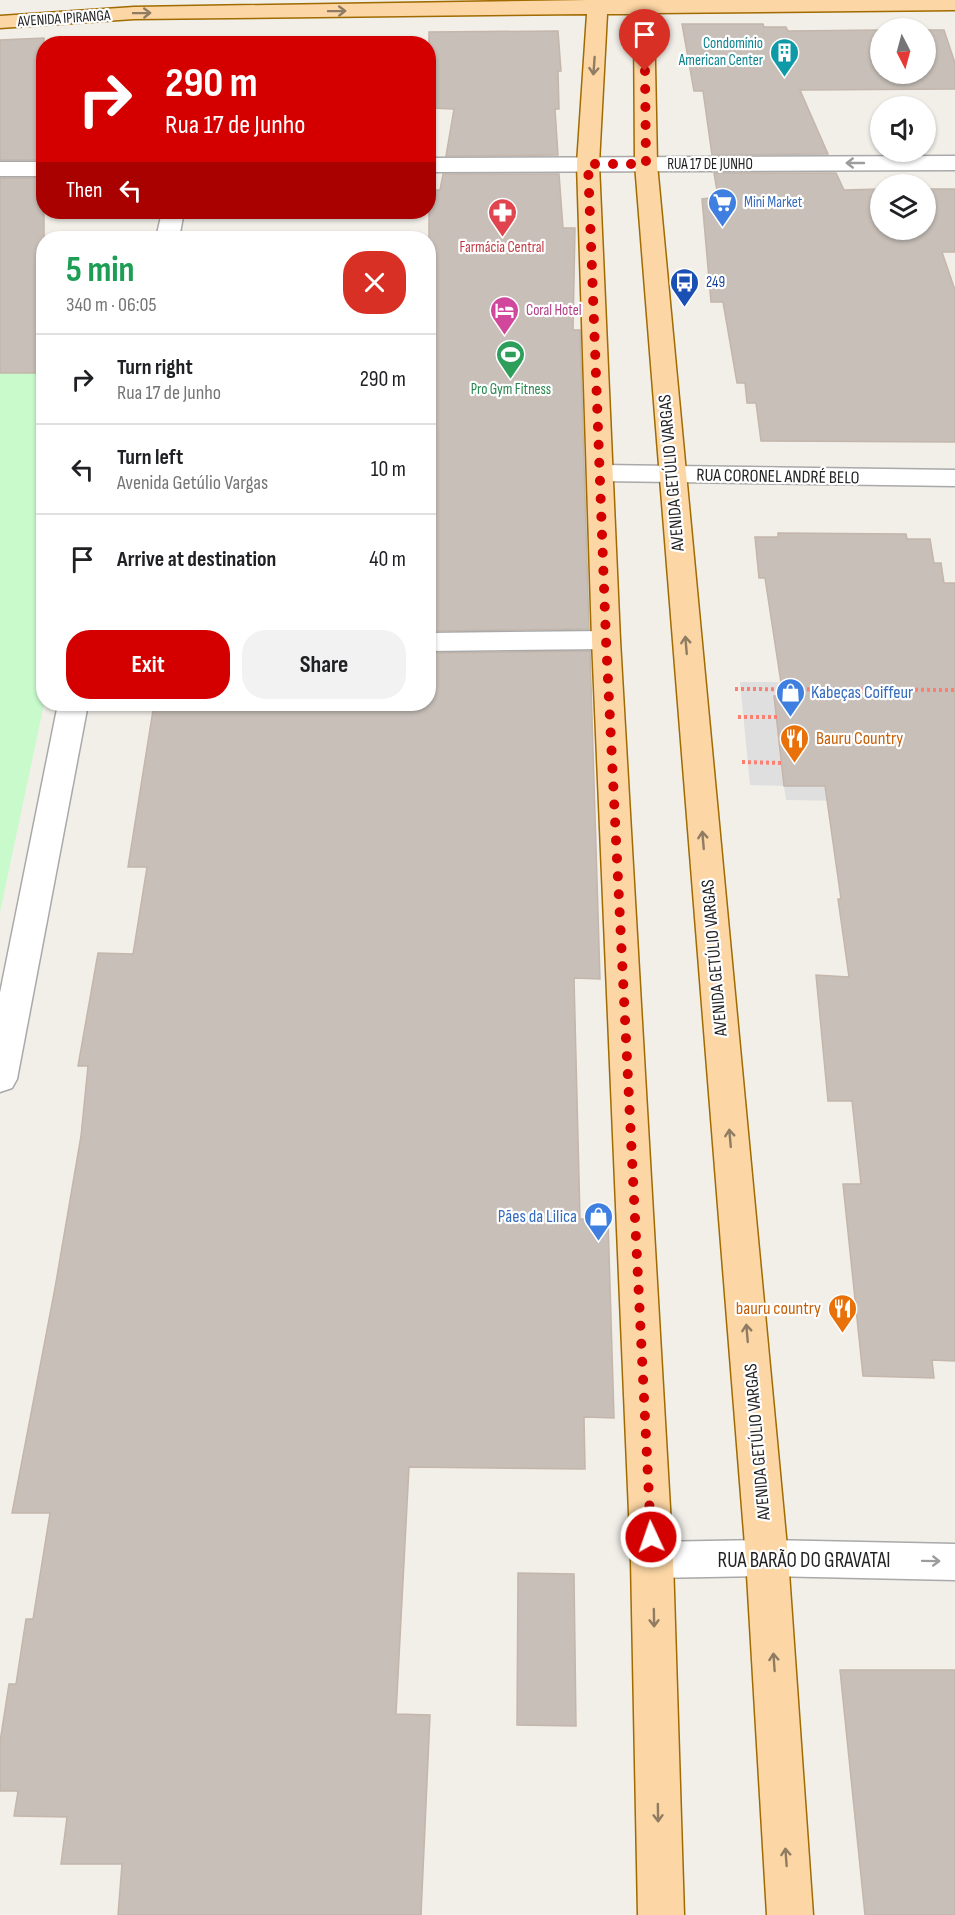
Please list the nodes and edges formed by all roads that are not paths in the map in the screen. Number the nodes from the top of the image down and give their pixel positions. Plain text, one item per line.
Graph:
1 (645, 3) edge
2 (598, 4) edge
3 (955, 4) edge
4 (0, 21) edge
5 (955, 163) edge
6 (588, 164) junction
7 (646, 164) junction
8 (436, 165) edge
9 (0, 169) edge
10 (36, 169) edge
11 (601, 473) junction
12 (671, 474) junction
13 (955, 478) edge
14 (606, 640) junction
15 (436, 642) edge
16 (72, 711) edge
17 (0, 1079) edge
18 (767, 1558) junction
19 (652, 1560) junction
20 (955, 1562) edge
21 (661, 1915) edge
22 (790, 1915) edge

1 - 2 main road, AVENIDA IPIRANGA
1 - 3 main road, AVENIDA IPIRANGA
1 - 7 main road, AVENIDA GETÚLIO VARGAS
4 -> 2 main road, AVENIDA IPIRANGA
2 -> 6 main road
5 -> 7 street, RUA 17 DE JUNHO
6 - 7 street, RUA 17 DE JUNHO
6 - 8 street, RUA 17 DE JUNHO
6 - 11 main road
7 - 12 main road, AVENIDA GETÚLIO VARGAS
9 - 10 street
11 - 12 street, RUA CORONEL ANDRÉ BELO
11 - 14 main road
12 - 13 street, RUA CORONEL ANDRÉ BELO
18 -> 12 main road, AVENIDA GETÚLIO VARGAS
14 - 15 street
14 - 19 main road
16 - 17 street
18 - 19 street, RUA BARÃO DO GRAVATAI
18 -> 20 street, RUA BARÃO DO GRAVATAI
22 -> 18 main road, AVENIDA GETÚLIO VARGAS
19 -> 21 main road

